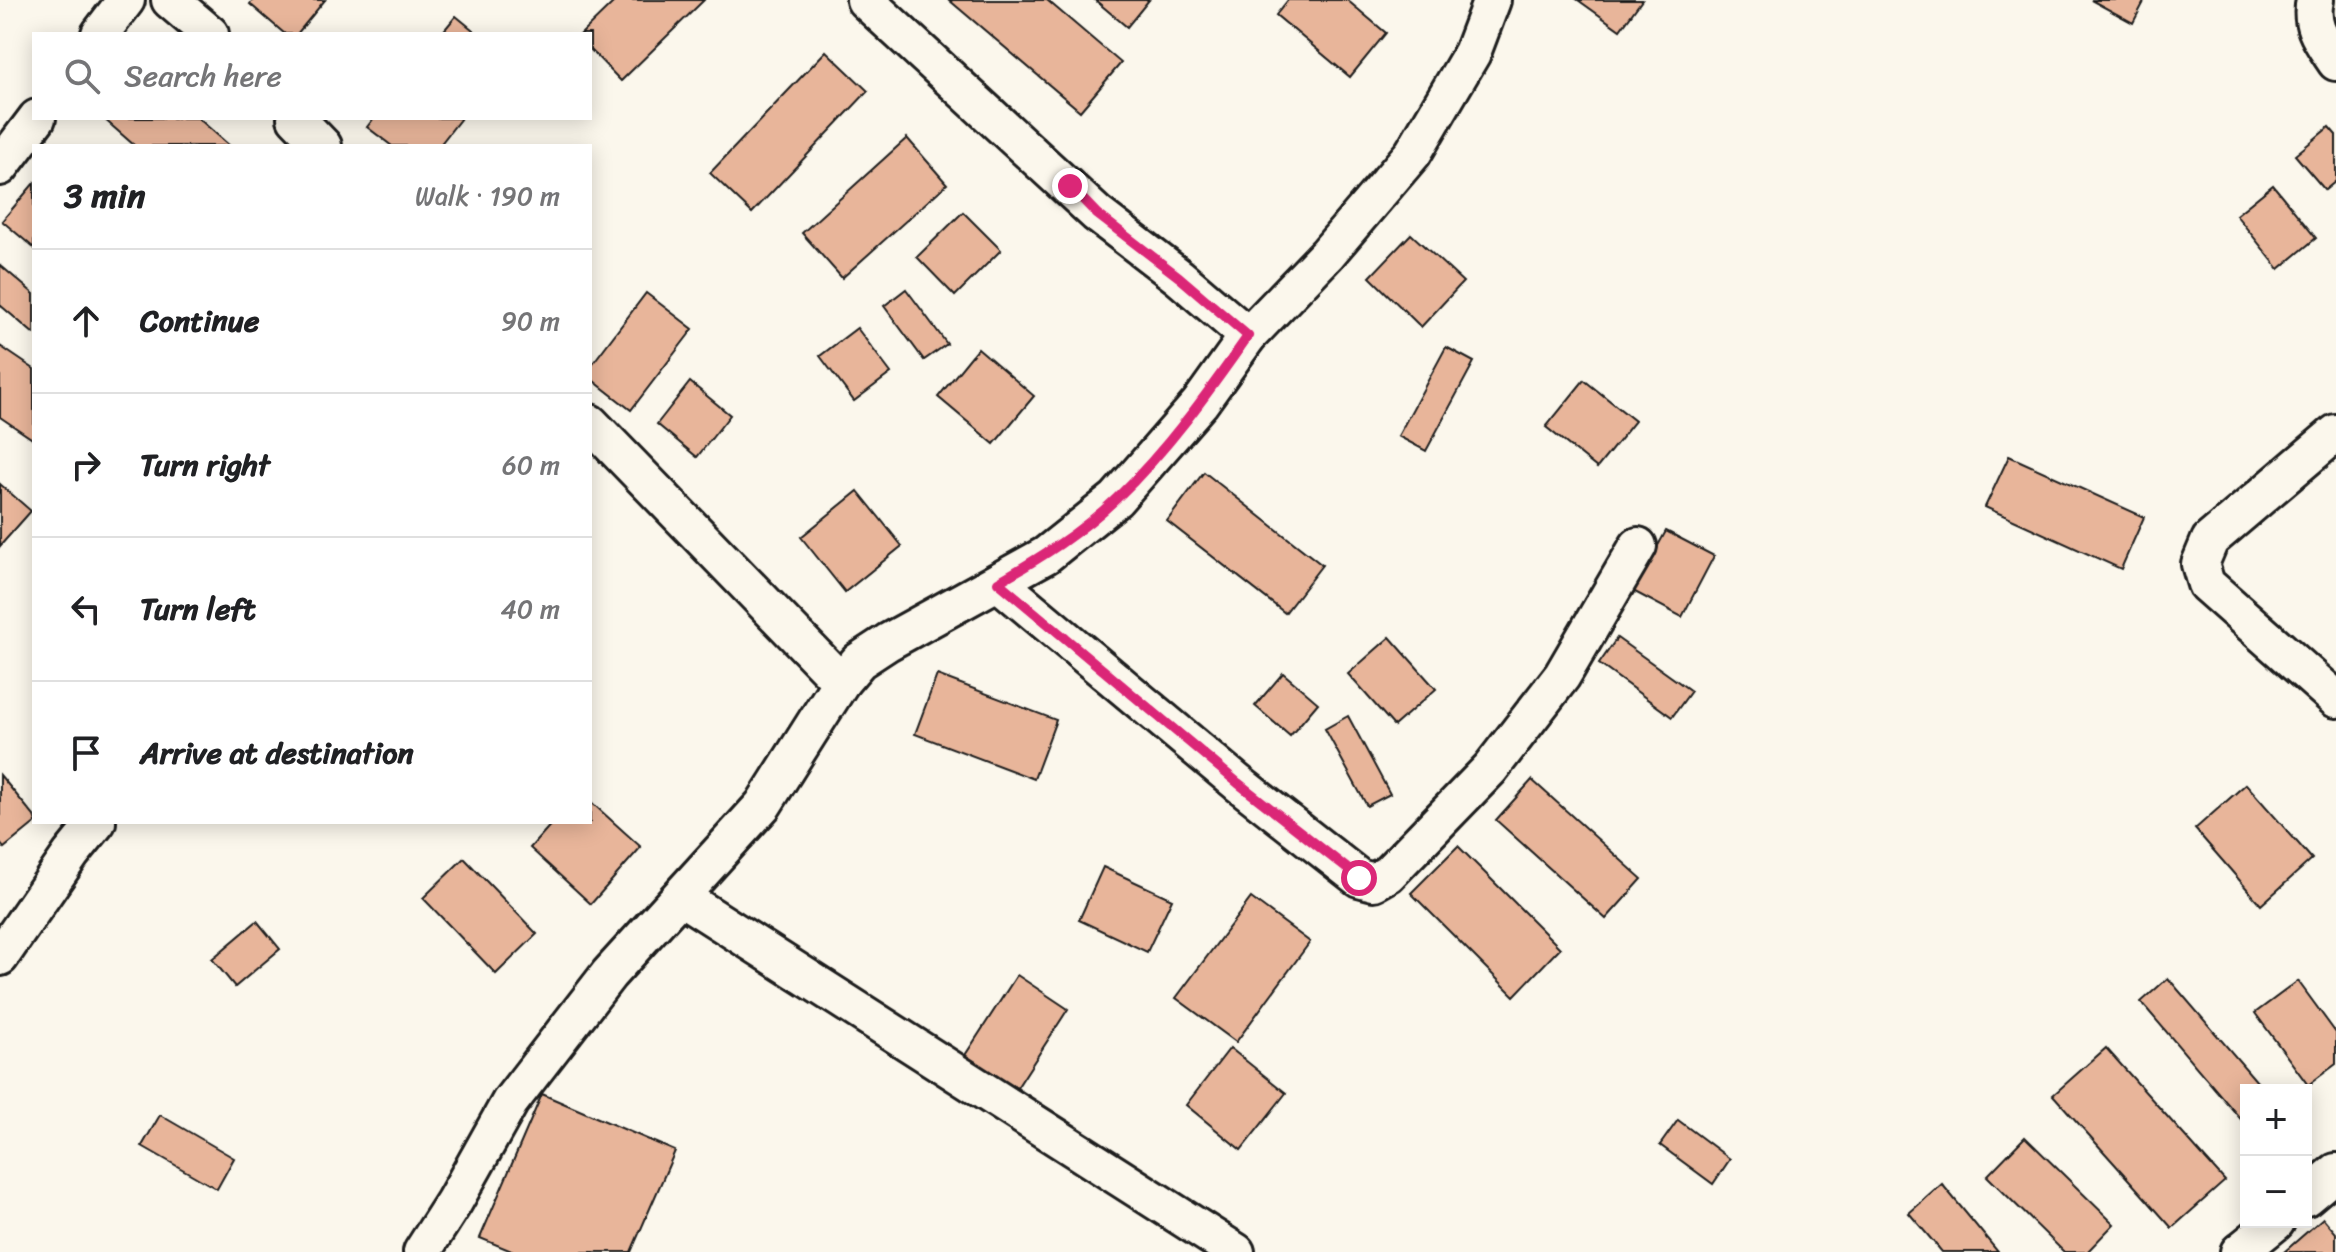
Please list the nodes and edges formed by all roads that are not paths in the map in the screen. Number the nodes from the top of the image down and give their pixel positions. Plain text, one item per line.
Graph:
1 (126, 0) edge
2 (170, 0) edge
3 (865, 0) edge
4 (1492, 0) edge
5 (2315, 0) edge
6 (102, 32) edge
7 (208, 32) edge
8 (2336, 62) edge
9 (35, 120) edge
10 (298, 120) edge
11 (321, 144) edge
12 (0, 167) edge
13 (1248, 336) junction
14 (592, 425) edge
15 (2336, 433) edge
16 (1638, 546) dead end
17 (998, 582) junction
18 (841, 682) junction
19 (2336, 699) edge
20 (95, 824) edge
21 (681, 897) junction
22 (0, 957) edge
23 (2336, 1172) edge
24 (2312, 1192) edge
25 (2269, 1228) edge
26 (422, 1252) edge
27 (1236, 1252) edge
28 (2239, 1252) edge

1 - 6 street
2 - 7 street
3 - 13 street
4 - 13 street
5 - 8 street
9 - 12 street
10 - 11 street
13 - 17 street
14 - 18 street
15 - 19 street
16 - 17 street
17 - 18 street
18 - 21 street
20 - 22 street
21 - 26 street
21 - 27 street
23 - 24 street
25 - 28 street

